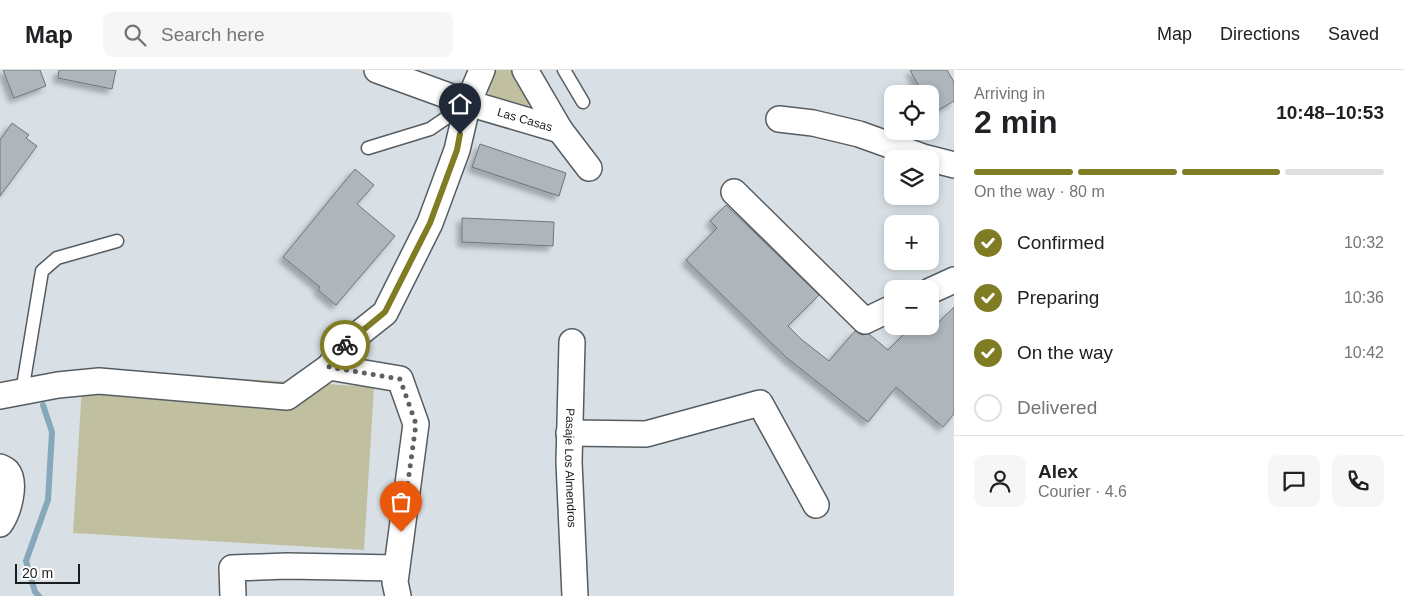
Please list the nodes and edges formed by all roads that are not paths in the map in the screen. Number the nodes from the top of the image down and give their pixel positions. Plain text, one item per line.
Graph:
1 (376, 70) edge
2 (482, 70) edge
3 (525, 70) edge
4 (564, 70) edge
5 (583, 102) dead end
6 (468, 103) junction
7 (779, 119) dead end
8 (560, 130) junction
9 (368, 148) dead end
10 (954, 165) edge
11 (589, 168) dead end
12 (734, 192) dead end
13 (118, 241) dead end
14 (954, 280) edge
15 (939, 287) edge
16 (884, 312) edge
17 (572, 342) dead end
18 (329, 367) junction
19 (11, 394) edge
20 (569, 433) junction
21 (0, 467) edge
22 (816, 505) dead end
23 (0, 524) edge
24 (396, 568) junction
25 (232, 596) edge
26 (398, 596) edge
27 (575, 596) edge

1 - 6 street, Las Casas
2 - 6 street
3 - 8 street, Las Casas
4 - 5 lane
6 - 8 street, Las Casas
6 - 9 lane
6 - 18 street
7 - 10 street
8 - 11 street, Las Casas
12 - 16 street
13 - 19 lane
14 - 15 street
17 - 20 street, Pasaje Los Almendros
18 - 19 street
18 - 24 street
20 - 22 street
20 - 27 street, Pasaje Los Almendros
21 - 23 street
24 - 25 street
24 - 26 street

